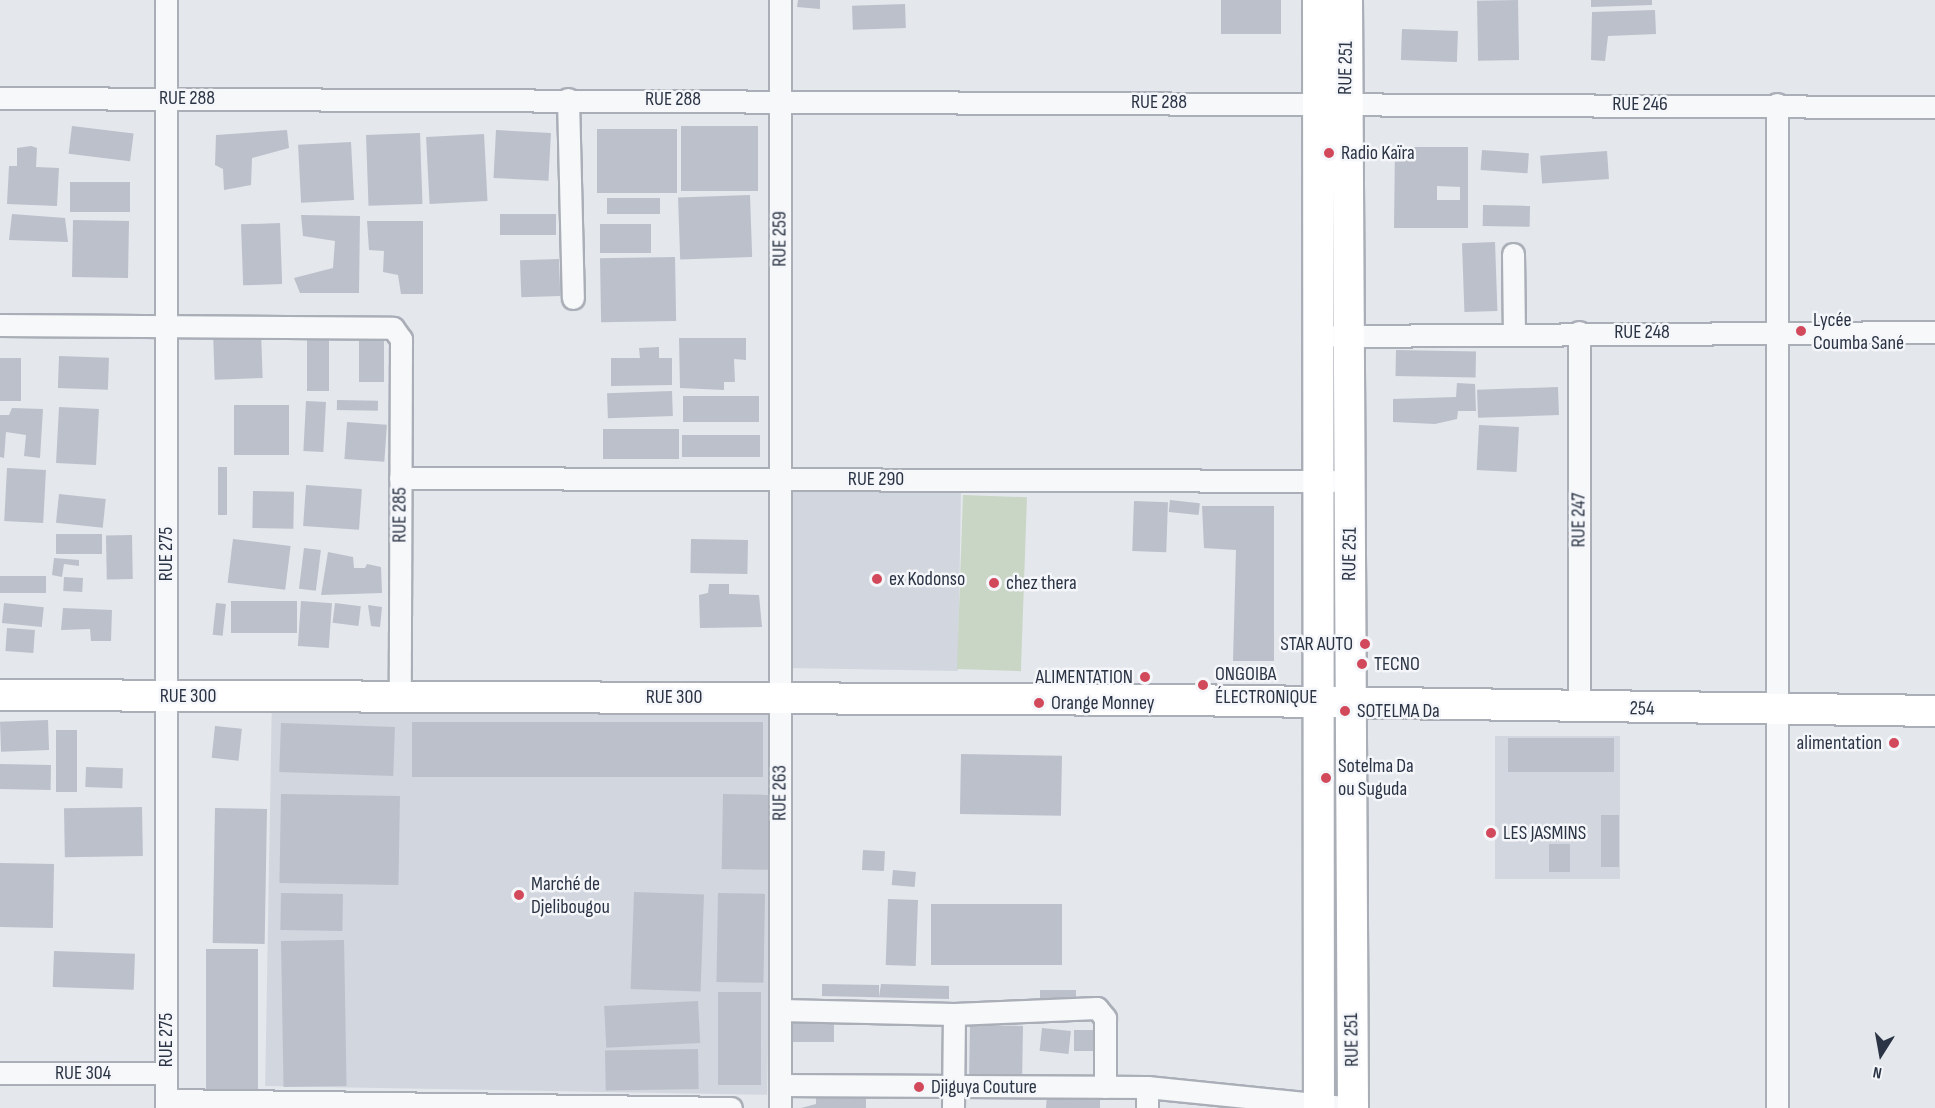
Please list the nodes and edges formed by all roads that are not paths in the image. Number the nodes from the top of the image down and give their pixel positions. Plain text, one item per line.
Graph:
1 (166, 0) edge
2 (780, 0) edge
3 (1318, 0) edge
4 (1347, 0) edge
5 (0, 98) edge
6 (166, 98) junction
7 (568, 99) junction
8 (780, 100) junction
9 (1331, 103) junction
10 (1777, 104) junction
11 (1935, 107) edge
12 (1513, 254) dead end
13 (573, 298) dead end
14 (0, 325) edge
15 (166, 325) junction
16 (1579, 332) junction
17 (1777, 332) junction
18 (1935, 332) edge
19 (1514, 333) junction
20 (1317, 335) junction
21 (1349, 336) junction
22 (400, 478) junction
23 (780, 479) junction
24 (1318, 481) junction
25 (1352, 481) junction
26 (0, 695) edge
27 (166, 696) junction
28 (400, 696) junction
29 (780, 697) junction
30 (1334, 702) junction
31 (1579, 708) junction
32 (1777, 711) junction
33 (1935, 711) edge
34 (780, 1010) junction
35 (954, 1014) junction
36 (0, 1073) edge
37 (166, 1073) junction
38 (780, 1085) junction
39 (953, 1086) junction
40 (1105, 1087) junction
41 (1147, 1098) edge
42 (166, 1104) edge
43 (1319, 1106) edge
44 (731, 1108) edge
45 (780, 1108) edge
46 (953, 1108) edge
47 (1353, 1108) edge
48 (1777, 1108) edge

1 - 6 street, RUE 275
2 - 8 street, RUE 259
3 - 9 main road, RUE 251
4 - 9 main road, RUE 251
5 - 6 street, RUE 288
6 - 7 street, RUE 288
6 - 15 street, RUE 275
7 - 8 street, RUE 288
7 - 13 street
8 - 9 street, RUE 288
8 - 23 street, RUE 259
9 - 10 street, RUE 246
9 - 20 main road, RUE 251
9 - 21 main road, RUE 251
10 - 11 street, RUE 246
10 - 17 street
12 - 19 street
14 - 15 street
15 - 22 street, RUE 285
15 - 27 street, RUE 275
16 - 17 street, RUE 248
16 - 19 street, RUE 248
16 - 31 street, RUE 247
17 - 18 street, RUE 248
17 - 32 street
19 - 21 street, RUE 248
20 - 21 street, RUE 248
20 - 24 main road, RUE 251
21 - 25 main road, RUE 251
22 - 23 street, RUE 290
22 - 28 street, RUE 285
23 - 24 street, RUE 290
23 - 29 street, RUE 263
24 - 25 street, RUE 290
24 - 30 main road, RUE 251
25 - 30 main road, RUE 251
26 - 27 main road, RUE 300
27 - 28 main road, RUE 300
27 - 37 street, RUE 275
28 - 29 main road, RUE 300
29 - 30 main road, RUE 300
29 - 34 street, RUE 263
30 - 31 main road, 254
30 - 43 main road, RUE 251
30 - 47 main road, RUE 251
31 - 32 main road, 254
32 - 33 main road, 254
32 - 48 street
34 - 35 street
34 - 38 street, RUE 263
35 - 39 street
35 - 40 street
36 - 37 street, RUE 304
37 - 42 street, RUE 275
38 - 39 street
38 - 45 street, RUE 263
39 - 40 street
39 - 46 street
40 - 41 street
41 - 43 street
42 - 44 street
43 - 47 street

